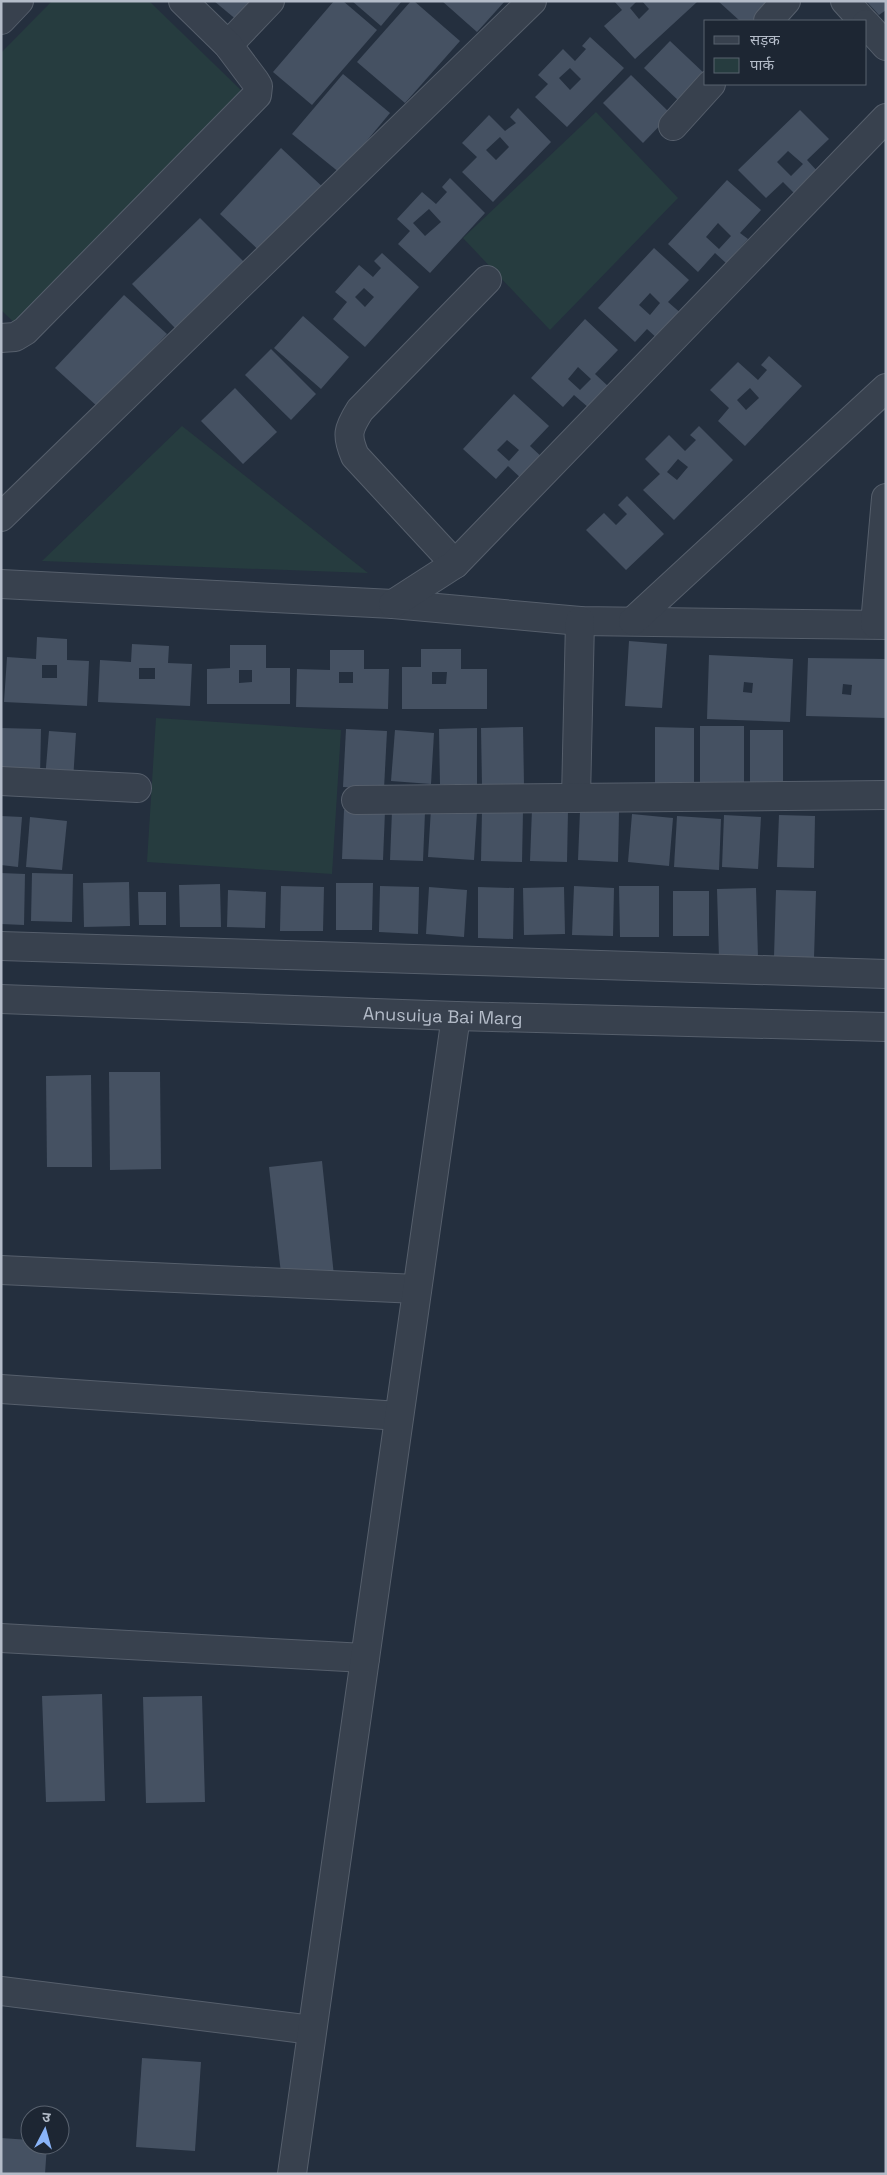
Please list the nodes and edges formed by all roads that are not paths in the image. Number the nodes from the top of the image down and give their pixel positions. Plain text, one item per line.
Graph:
1 (19, 1) edge
2 (183, 1) edge
3 (270, 1) edge
4 (532, 1) edge
5 (786, 1) edge
6 (845, 1) edge
7 (1, 20) edge
8 (769, 20) edge
9 (862, 20) edge
10 (867, 25) edge
11 (228, 45) junction
12 (886, 46) edge
13 (710, 85) edge
14 (886, 118) edge
15 (673, 126) dead end
16 (487, 280) dead end
17 (1, 338) edge
18 (886, 388) edge
19 (886, 498) edge
20 (1, 517) edge
21 (455, 564) junction
22 (1, 584) edge
23 (393, 604) junction
24 (580, 621) junction
25 (634, 621) junction
26 (880, 624) edge
27 (1, 781) edge
28 (137, 788) dead end
29 (886, 795) edge
30 (576, 798) junction
31 (356, 800) dead end
32 (1, 946) edge
33 (886, 974) edge
34 (1, 999) edge
35 (456, 1016) junction
36 (886, 1027) edge
37 (1, 1270) edge
38 (417, 1289) junction
39 (1, 1389) edge
40 (399, 1416) junction
41 (1, 1638) edge
42 (365, 1658) junction
43 (1, 1991) edge
44 (312, 2030) junction
45 (292, 2174) edge

1 - 7 street
2 - 11 street
3 - 11 street
4 - 20 street
5 - 8 street
6 - 9 street
10 - 12 street
11 - 17 street
13 - 15 street
14 - 21 street
16 - 21 street
18 - 25 street
19 - 26 street
21 - 23 street
22 - 23 street
23 - 24 street
24 - 25 street
24 - 30 street
25 - 26 street
27 - 28 street
29 - 30 street
30 - 31 street
32 - 33 street
34 - 35 street, Anusuiya Bai Marg
35 - 36 street, Anusuiya Bai Marg
35 - 38 street
37 - 38 street
38 - 40 street
39 - 40 street
40 - 42 street
41 - 42 street
42 - 44 street
43 - 44 street
44 - 45 street

